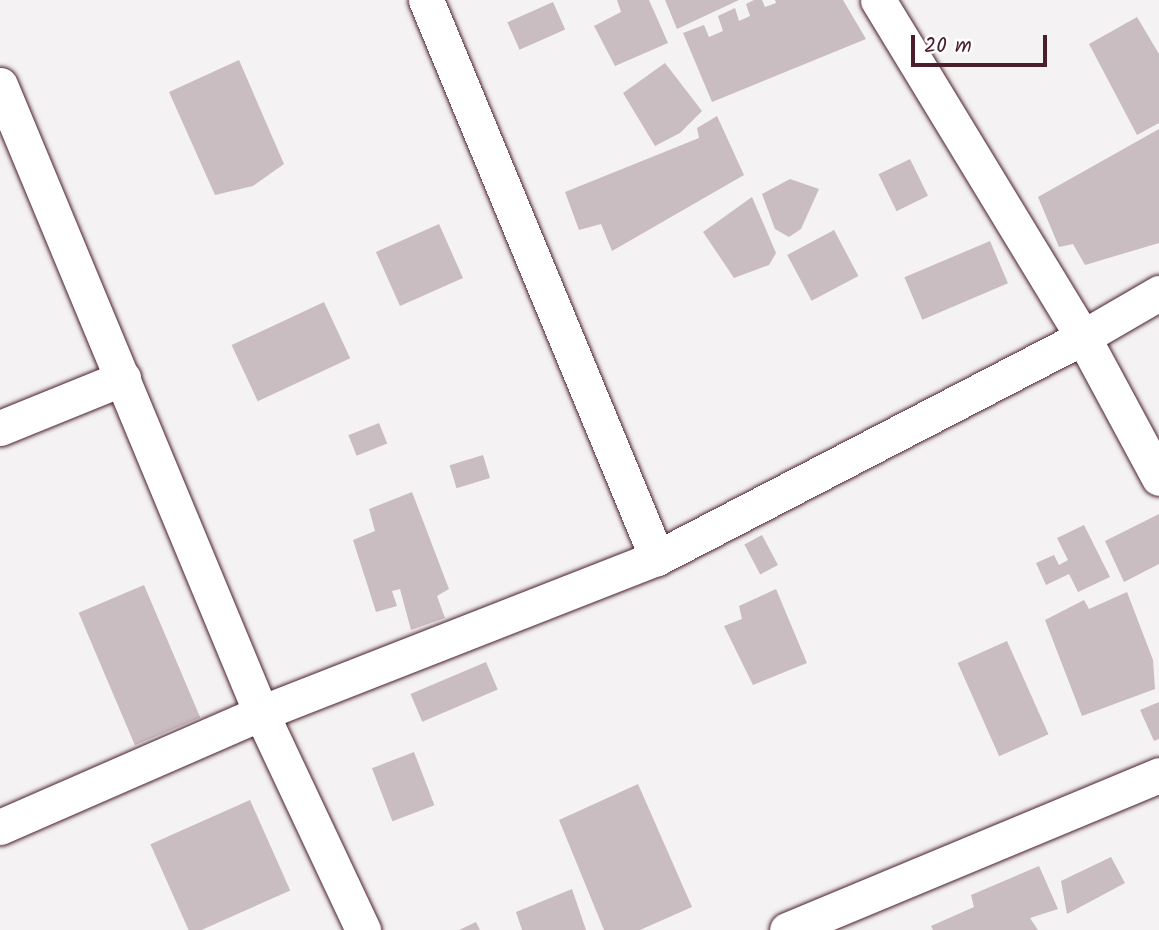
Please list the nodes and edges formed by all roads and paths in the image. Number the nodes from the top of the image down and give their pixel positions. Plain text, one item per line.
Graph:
1 (426, 0) edge
2 (877, 0) edge
3 (0, 85) edge
4 (1159, 293) edge
5 (1083, 337) junction
6 (123, 378) junction
7 (0, 428) edge
8 (1159, 478) edge
9 (657, 558) junction
10 (261, 713) junction
11 (1159, 775) edge
12 (0, 827) edge
13 (854, 916) edge
14 (363, 930) edge
15 (787, 930) edge

1 - 9 street
2 - 5 street
3 - 6 street
4 - 5 street
5 - 8 street
5 - 9 street
6 - 7 street
6 - 10 street
9 - 10 street
10 - 12 street
10 - 14 street
11 - 13 street
13 - 15 street

